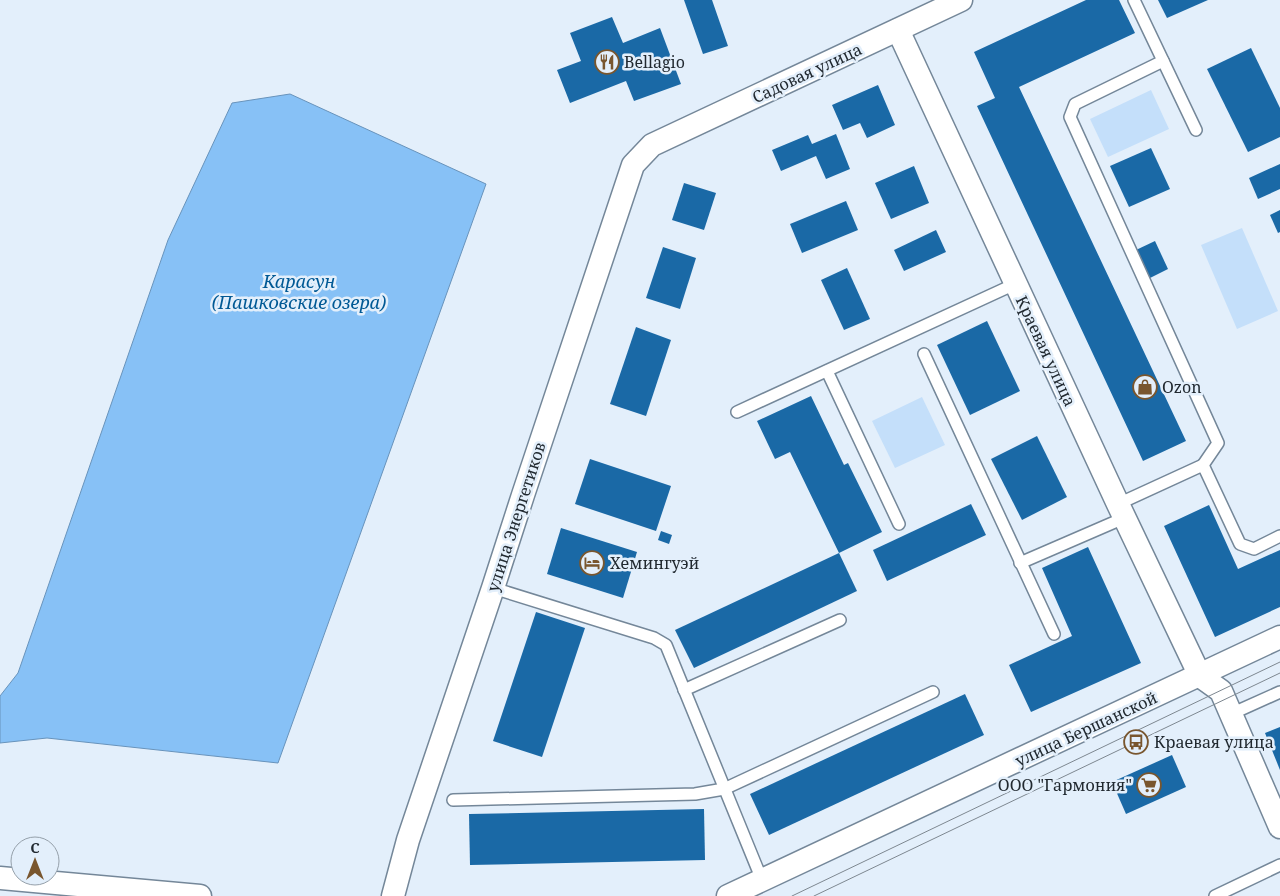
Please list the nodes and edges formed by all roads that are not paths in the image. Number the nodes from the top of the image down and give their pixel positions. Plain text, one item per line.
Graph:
1 (961, 0) edge
2 (1134, 0) edge
3 (898, 30) junction
4 (1163, 61) junction
5 (1196, 130) dead end
6 (652, 145) joint
7 (1015, 284) junction
8 (924, 354) dead end
9 (827, 371) junction
10 (737, 412) dead end
11 (1203, 465) junction
12 (1121, 511) junction
13 (899, 524) dead end
14 (1280, 536) edge
15 (1020, 563) junction
16 (493, 588) junction
17 (840, 620) dead end
18 (1054, 634) dead end
19 (1280, 638) edge
20 (1200, 676) junction
21 (684, 690) junction
22 (933, 692) dead end
23 (1280, 692) edge
24 (1231, 714) junction
25 (724, 788) junction
26 (453, 800) dead end
27 (1280, 827) edge
28 (1280, 865) edge
29 (0, 878) edge
30 (762, 880) junction
31 (148, 894) edge
32 (200, 896) edge
33 (392, 896) edge
34 (728, 896) edge
35 (1215, 896) edge

1 - 3 street, Садовая улица
2 - 4 lane
3 - 6 street, Садовая улица
3 - 7 street, Краевая улица
4 - 5 lane
4 - 11 lane
6 - 16 street, улица Энергетиков
7 - 9 lane
7 - 12 street, Краевая улица
8 - 15 lane
9 - 10 lane
9 - 13 lane
11 - 12 lane
11 - 14 lane
12 - 15 lane
12 - 20 street, Краевая улица
15 - 18 lane
16 - 21 lane
16 - 33 street, улица Энергетиков
17 - 21 lane
19 - 20 street, улица Бершанской
20 - 24 street, Краевая улица
20 - 30 street, улица Бершанской
21 - 25 lane
22 - 25 lane
23 - 24 lane
24 - 27 street, Краевая улица
25 - 26 lane
25 - 30 lane
28 - 35 lane
29 - 31 street
30 - 34 street, улица Бершанской
31 - 32 street

